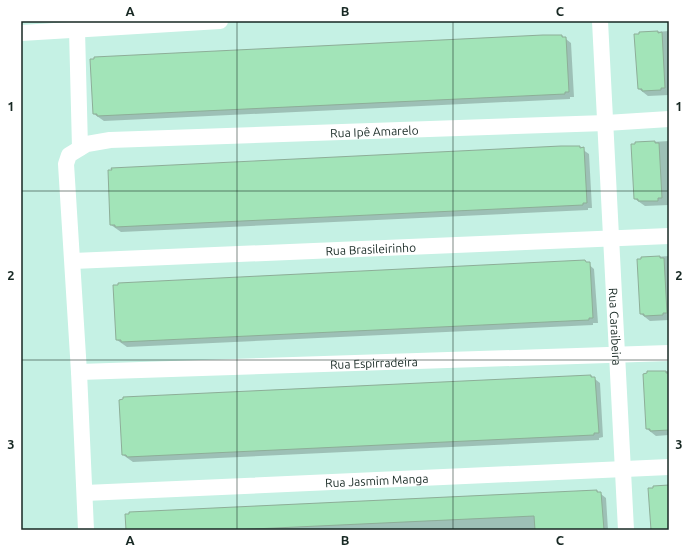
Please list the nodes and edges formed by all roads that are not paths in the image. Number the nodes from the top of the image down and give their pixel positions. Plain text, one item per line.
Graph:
1 (220, 21) edge
2 (600, 21) edge
3 (77, 30) junction
4 (21, 33) edge
5 (669, 119) edge
6 (606, 123) junction
7 (80, 148) junction
8 (669, 236) edge
9 (612, 238) junction
10 (73, 261) junction
11 (669, 352) edge
12 (618, 355) junction
13 (79, 372) junction
14 (669, 467) edge
15 (623, 468) junction
16 (85, 493) junction
17 (86, 530) edge
18 (626, 530) edge

1 - 3 street
2 - 6 street, Rua Caraibeira
3 - 4 street
3 - 7 street
5 - 6 street, Rua Ipê Amarelo
6 - 7 street, Rua Ipê Amarelo
6 - 9 street, Rua Caraibeira
7 - 10 street
8 - 9 street, Rua Brasileirinho
9 - 10 street, Rua Brasileirinho
9 - 12 street, Rua Caraibeira
10 - 13 street
11 - 12 street, Rua Espirradeira
12 - 13 street, Rua Espirradeira
12 - 15 street, Rua Caraibeira
13 - 16 street
14 - 15 street, Rua Jasmim Manga
15 - 16 street, Rua Jasmim Manga
15 - 18 street, Rua Caraibeira
16 - 17 street

